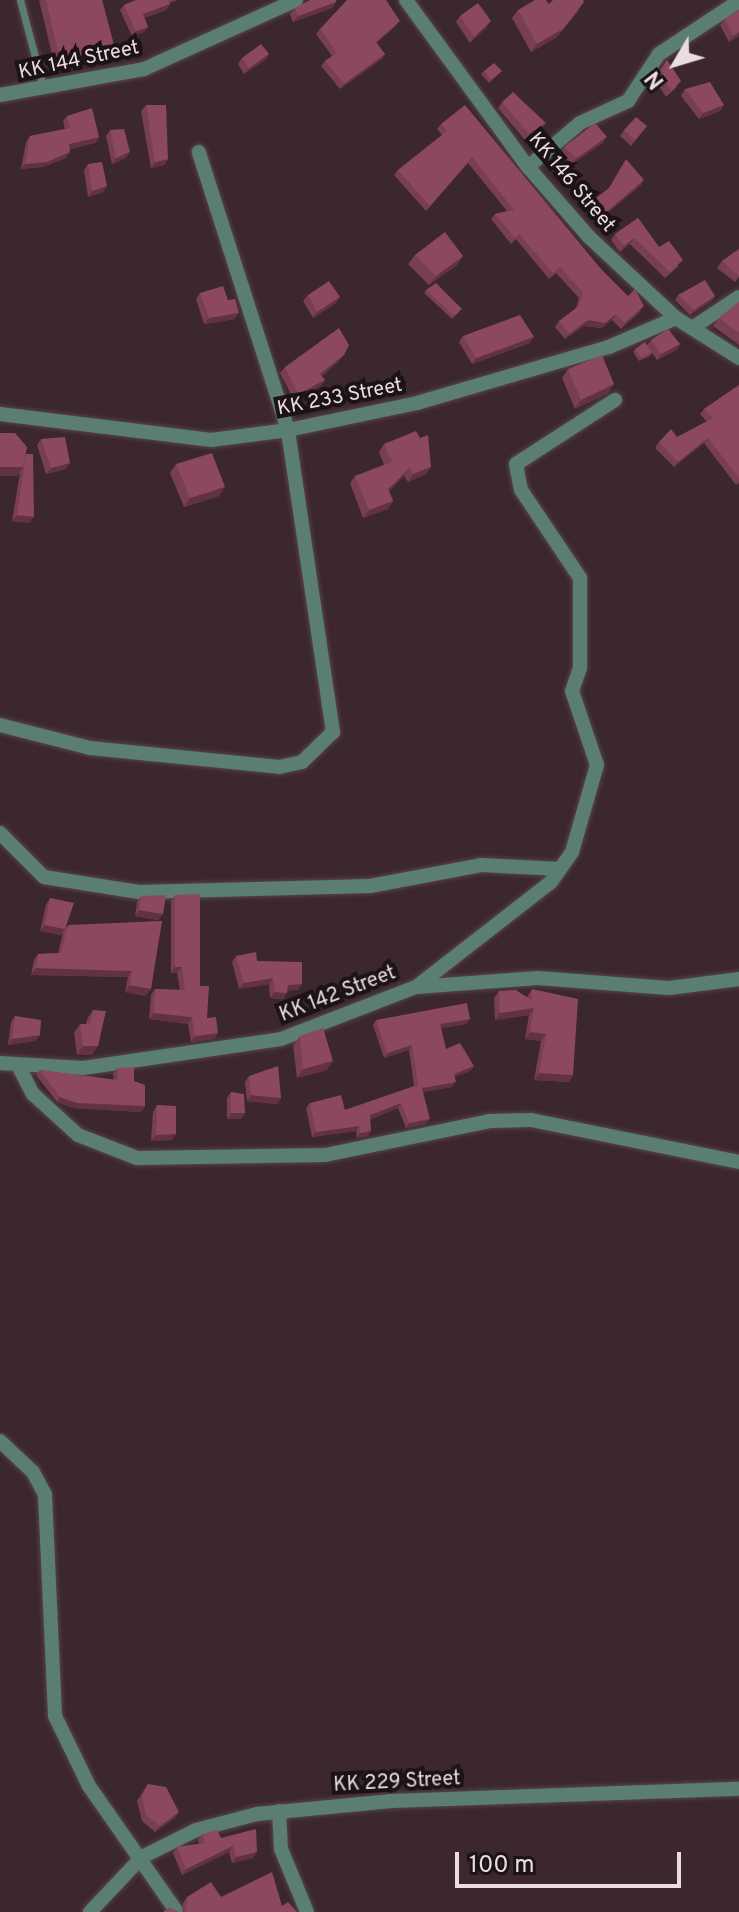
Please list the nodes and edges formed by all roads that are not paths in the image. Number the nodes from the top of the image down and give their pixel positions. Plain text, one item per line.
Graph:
1 (20, 0) edge
2 (296, 0) edge
3 (406, 0) edge
4 (739, 1) edge
5 (44, 91) junction
6 (0, 95) edge
7 (199, 152) dead end
8 (528, 167) junction
9 (739, 297) edge
10 (676, 318) junction
11 (692, 328) junction
12 (739, 358) edge
13 (615, 400) dead end
14 (0, 414) edge
15 (288, 430) junction
16 (0, 725) edge
17 (0, 833) edge
18 (560, 869) junction
19 (739, 979) edge
20 (416, 987) junction
21 (0, 1063) edge
22 (19, 1067) junction
23 (739, 1162) edge
24 (0, 1441) edge
25 (739, 1789) edge
26 (279, 1811) junction
27 (142, 1857) junction
28 (90, 1912) edge
29 (177, 1912) edge
30 (307, 1912) edge

1 - 5 lane
2 - 5 street, KK 144 Street
3 - 8 street, KK 146 Street
4 - 8 street
5 - 6 street, KK 144 Street
7 - 15 street
8 - 10 street, KK 146 Street
9 - 11 street
10 - 11 street, KK 146 Street
10 - 15 street, KK 233 Street
11 - 12 street, KK 146 Street
13 - 18 street
14 - 15 street, KK 233 Street
15 - 16 street
17 - 18 street
18 - 20 street
19 - 20 street, KK 142 Street
20 - 22 street, KK 142 Street
21 - 22 street, KK 142 Street
22 - 23 street
24 - 27 street
25 - 26 street, KK 229 Street
26 - 27 street, KK 229 Street
26 - 30 street
27 - 28 street, KK 229 Street
27 - 29 street

